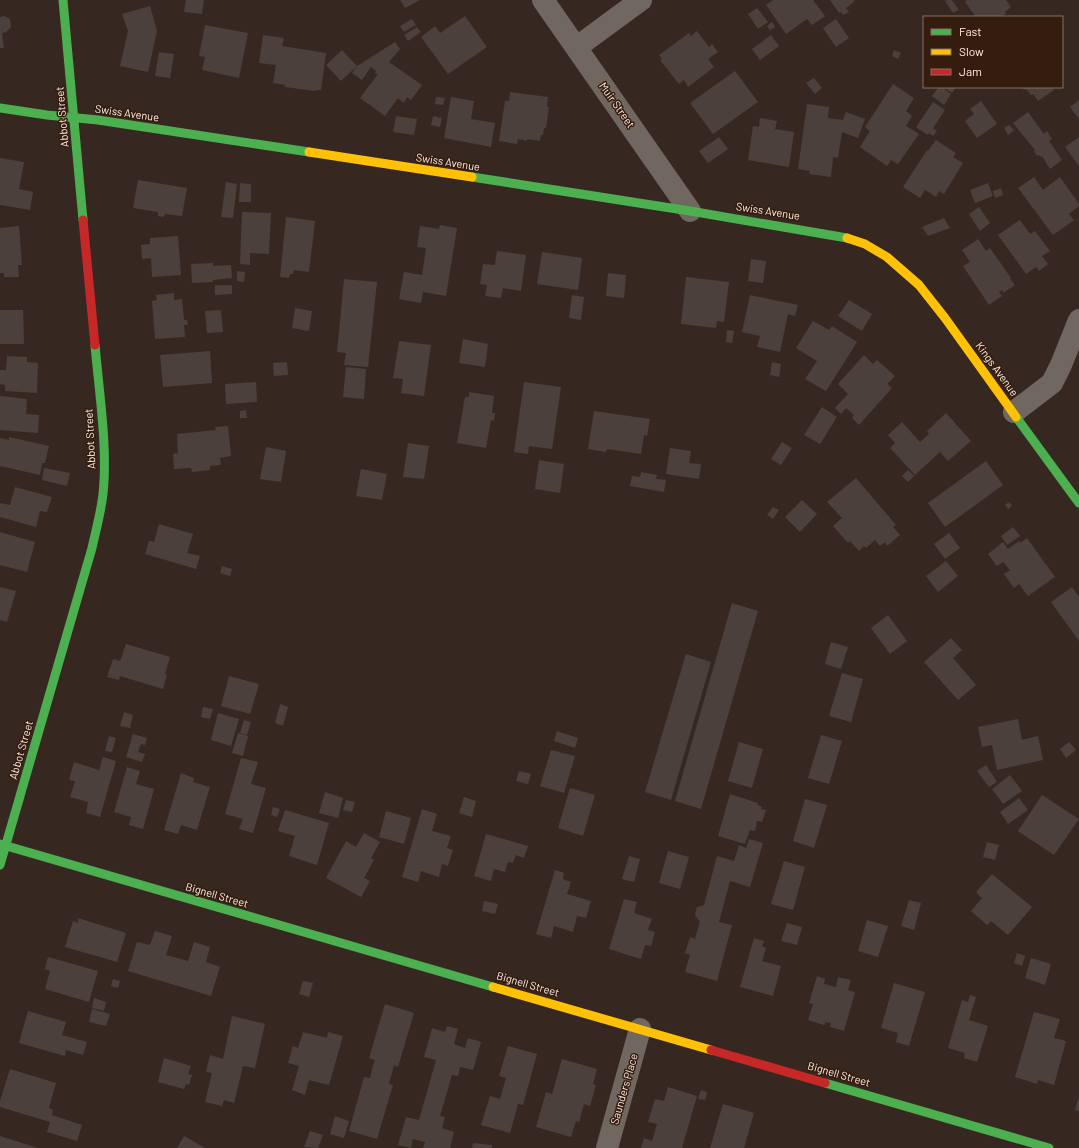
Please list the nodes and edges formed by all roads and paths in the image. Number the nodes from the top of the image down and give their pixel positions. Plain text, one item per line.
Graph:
1 (64, 0) edge
2 (543, 0) edge
3 (641, 0) edge
4 (577, 47) junction
5 (0, 108) edge
6 (74, 118) junction
7 (690, 211) junction
8 (887, 258) joint
9 (1079, 320) edge
10 (1014, 412) junction
11 (1079, 503) edge
12 (3, 845) edge
13 (0, 865) edge
14 (640, 1029) junction
15 (607, 1148) edge
16 (1049, 1148) edge

1 - 6 street, Abbot Street
2 - 4 street, Muir Street
3 - 4 street
4 - 7 street, Muir Street
5 - 6 street, Swiss Avenue
6 - 7 street, Swiss Avenue
6 - 12 street, Abbot Street
7 - 8 street, Swiss Avenue
8 - 10 street, Kings Avenue
9 - 10 street
10 - 11 street, Kings Avenue
12 - 13 street, Abbot Street
12 - 14 street, Bignell Street
14 - 15 street, Saunders Place
14 - 16 street, Bignell Street

